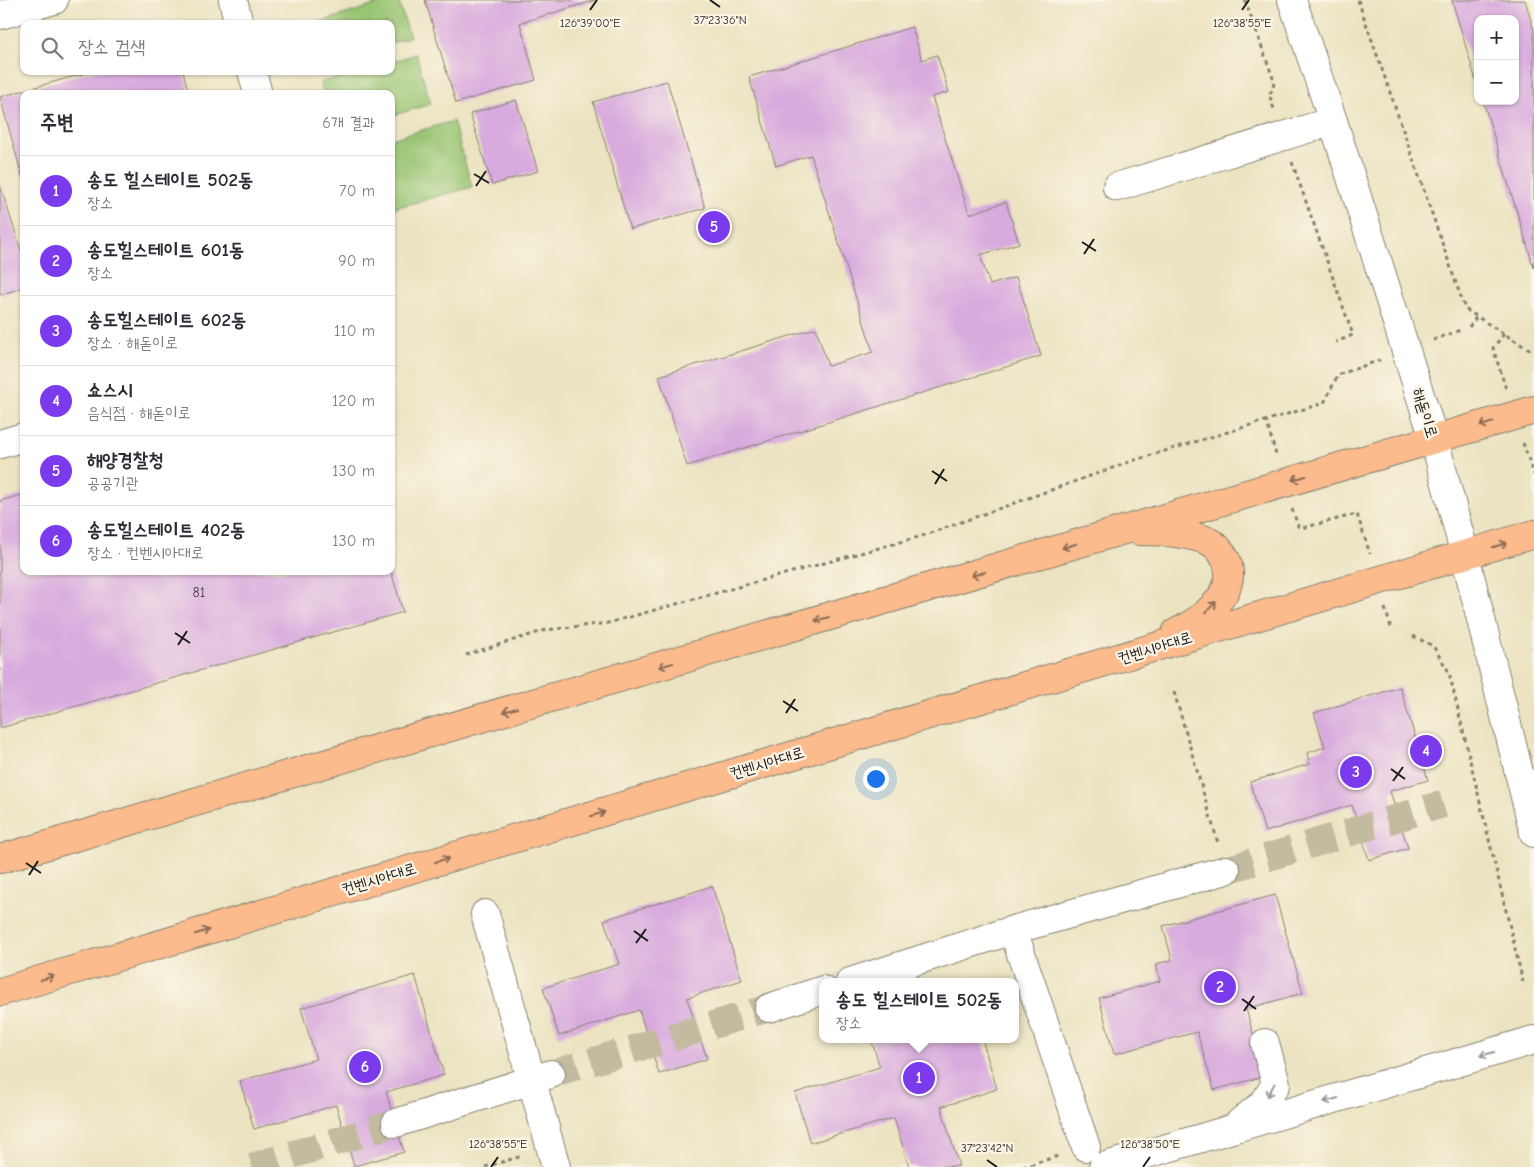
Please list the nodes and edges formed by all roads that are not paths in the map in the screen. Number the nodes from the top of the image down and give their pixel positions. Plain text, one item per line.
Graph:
1 (54, 0) edge
2 (233, 0) edge
3 (1292, 0) edge
4 (0, 15) edge
5 (238, 20) edge
6 (253, 75) edge
7 (257, 90) edge
8 (1333, 121) junction
9 (1117, 187) dead end
10 (1534, 410) edge
11 (20, 438) edge
12 (1434, 439) junction
13 (0, 444) edge
14 (1113, 532) junction
15 (1534, 534) edge
16 (1465, 555) junction
17 (1140, 652) junction
18 (1534, 833) edge
19 (0, 859) edge
20 (1226, 870) tunnel mouth
21 (485, 914) dead end
22 (1013, 930) junction
23 (863, 978) edge
24 (819, 991) edge
25 (0, 992) edge
26 (769, 1008) tunnel mouth
27 (1534, 1040) edge
28 (1265, 1043) dead end
29 (551, 1074) tunnel mouth
30 (396, 1123) tunnel mouth
31 (1233, 1128) junction
32 (553, 1157) edge
33 (1095, 1157) edge

1 - 4 street
2 - 5 street
3 - 8 street, 해돋이로
6 - 7 street
8 - 9 street
8 - 12 street, 해돋이로
10 -> 12 main road
11 - 13 street
12 -> 14 main road
12 - 16 street, 해돋이로
17 -> 14 main road
14 -> 19 main road
16 -> 15 main road, 컨벤시아대로
16 - 17 main road, 컨벤시아대로
16 - 18 street, 해돋이로
25 -> 17 main road, 컨벤시아대로
20 - 22 street
21 - 32 street
22 - 23 street
22 - 33 street
24 - 26 street
27 -> 31 street
28 -> 31 street
29 - 30 street
31 - 33 street

